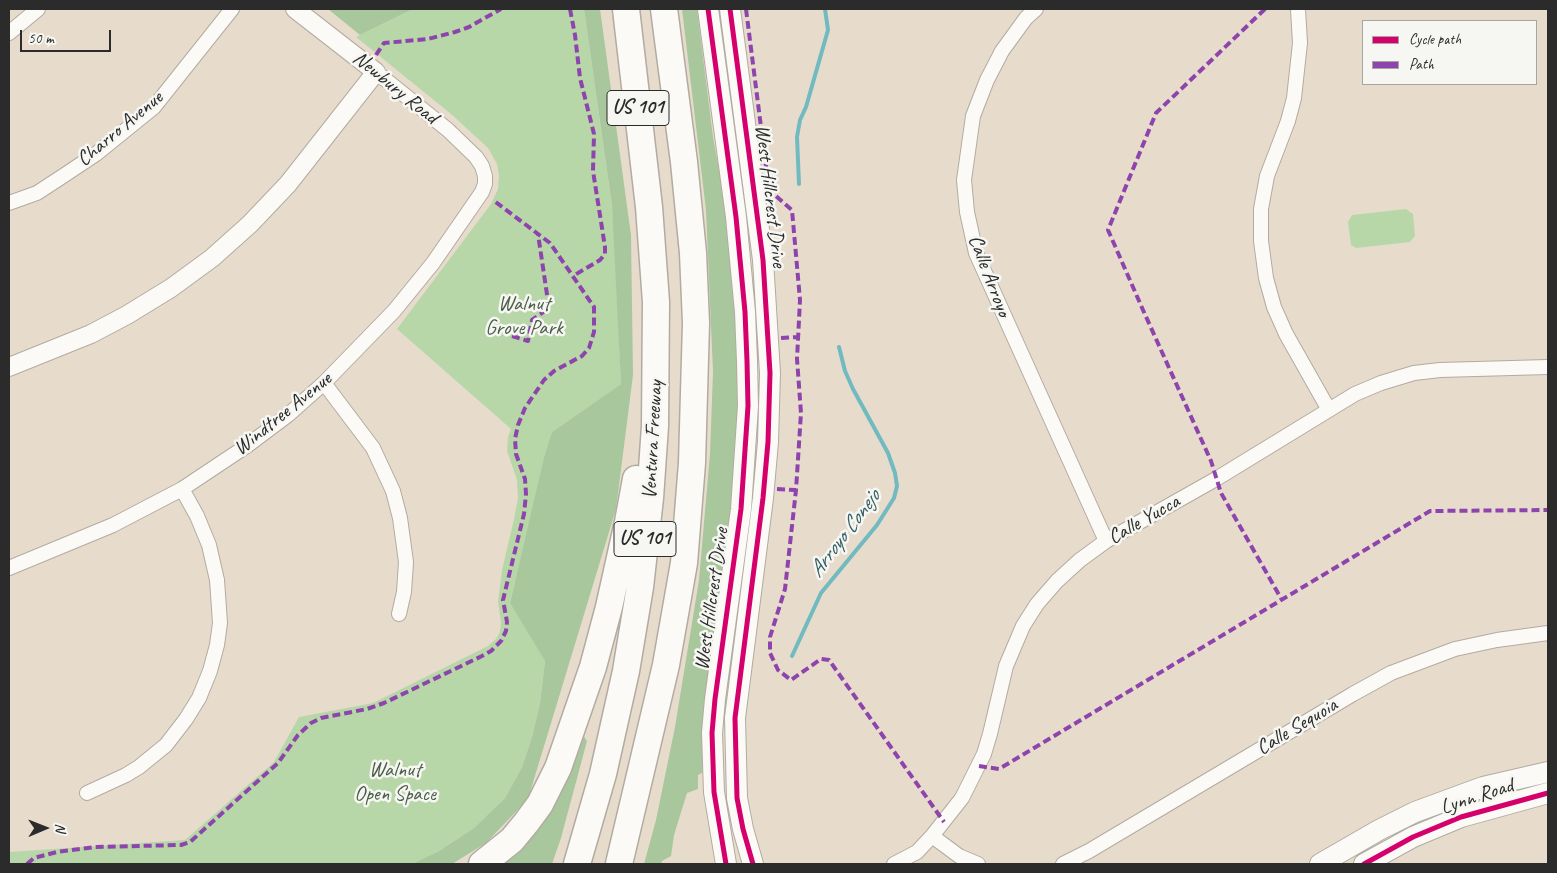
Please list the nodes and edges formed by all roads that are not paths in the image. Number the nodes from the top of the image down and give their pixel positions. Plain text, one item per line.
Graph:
1 (38, 9) edge
2 (232, 9) edge
3 (296, 9) edge
4 (626, 9) edge
5 (664, 9) edge
6 (708, 9) edge
7 (730, 9) edge
8 (1036, 9) edge
9 (1298, 9) edge
10 (9, 33) edge
11 (376, 72) junction
12 (485, 176) joint
13 (9, 204) edge
14 (649, 207) junction
15 (9, 367) edge
16 (1548, 367) edge
17 (324, 383) junction
18 (1329, 410) junction
19 (182, 489) junction
20 (1106, 541) junction
21 (684, 562) junction
22 (9, 568) edge
23 (400, 614) dead end
24 (1548, 633) edge
25 (1548, 772) edge
26 (714, 792) junction
27 (87, 793) dead end
28 (1548, 793) edge
29 (743, 829) junction
30 (932, 836) junction
31 (482, 864) edge
32 (577, 864) edge
33 (619, 864) edge
34 (637, 864) edge
35 (726, 864) edge
36 (753, 864) edge
37 (894, 864) edge
38 (978, 864) edge
39 (1063, 864) edge
40 (1320, 864) edge
41 (1364, 864) edge

1 - 10 street
2 - 13 street, Charro Avenue
3 - 11 street, Newbury Road
4 - 14 highway, Ventura Freeway / US 101
5 - 21 highway, Ventura Freeway / US 101
6 - 26 main road, West Hillcrest Drive
7 - 29 main road, West Hillcrest Drive
8 - 20 street, Calle Arroyo
9 - 18 street
11 - 12 street, Newbury Road
11 - 15 street
12 - 17 street, Windtree Avenue
14 - 31 highway
14 - 32 highway, Ventura Freeway / US 101
16 - 18 street, Calle Yucca
17 - 19 street, Windtree Avenue
17 - 23 street
18 - 20 street, Calle Yucca
19 - 22 street, Windtree Avenue
19 - 27 street
20 - 30 street, Calle Yucca
21 - 33 highway, Ventura Freeway / US 101
21 - 34 highway
24 - 39 street, Calle Sequoia
25 - 40 main road, Lynn Road
26 - 29 main road
26 - 35 main road, West Hillcrest Drive
28 - 41 main road, Lynn Road
29 - 36 main road, West Hillcrest Drive
30 - 37 street, Calle Yucca
30 - 38 street

